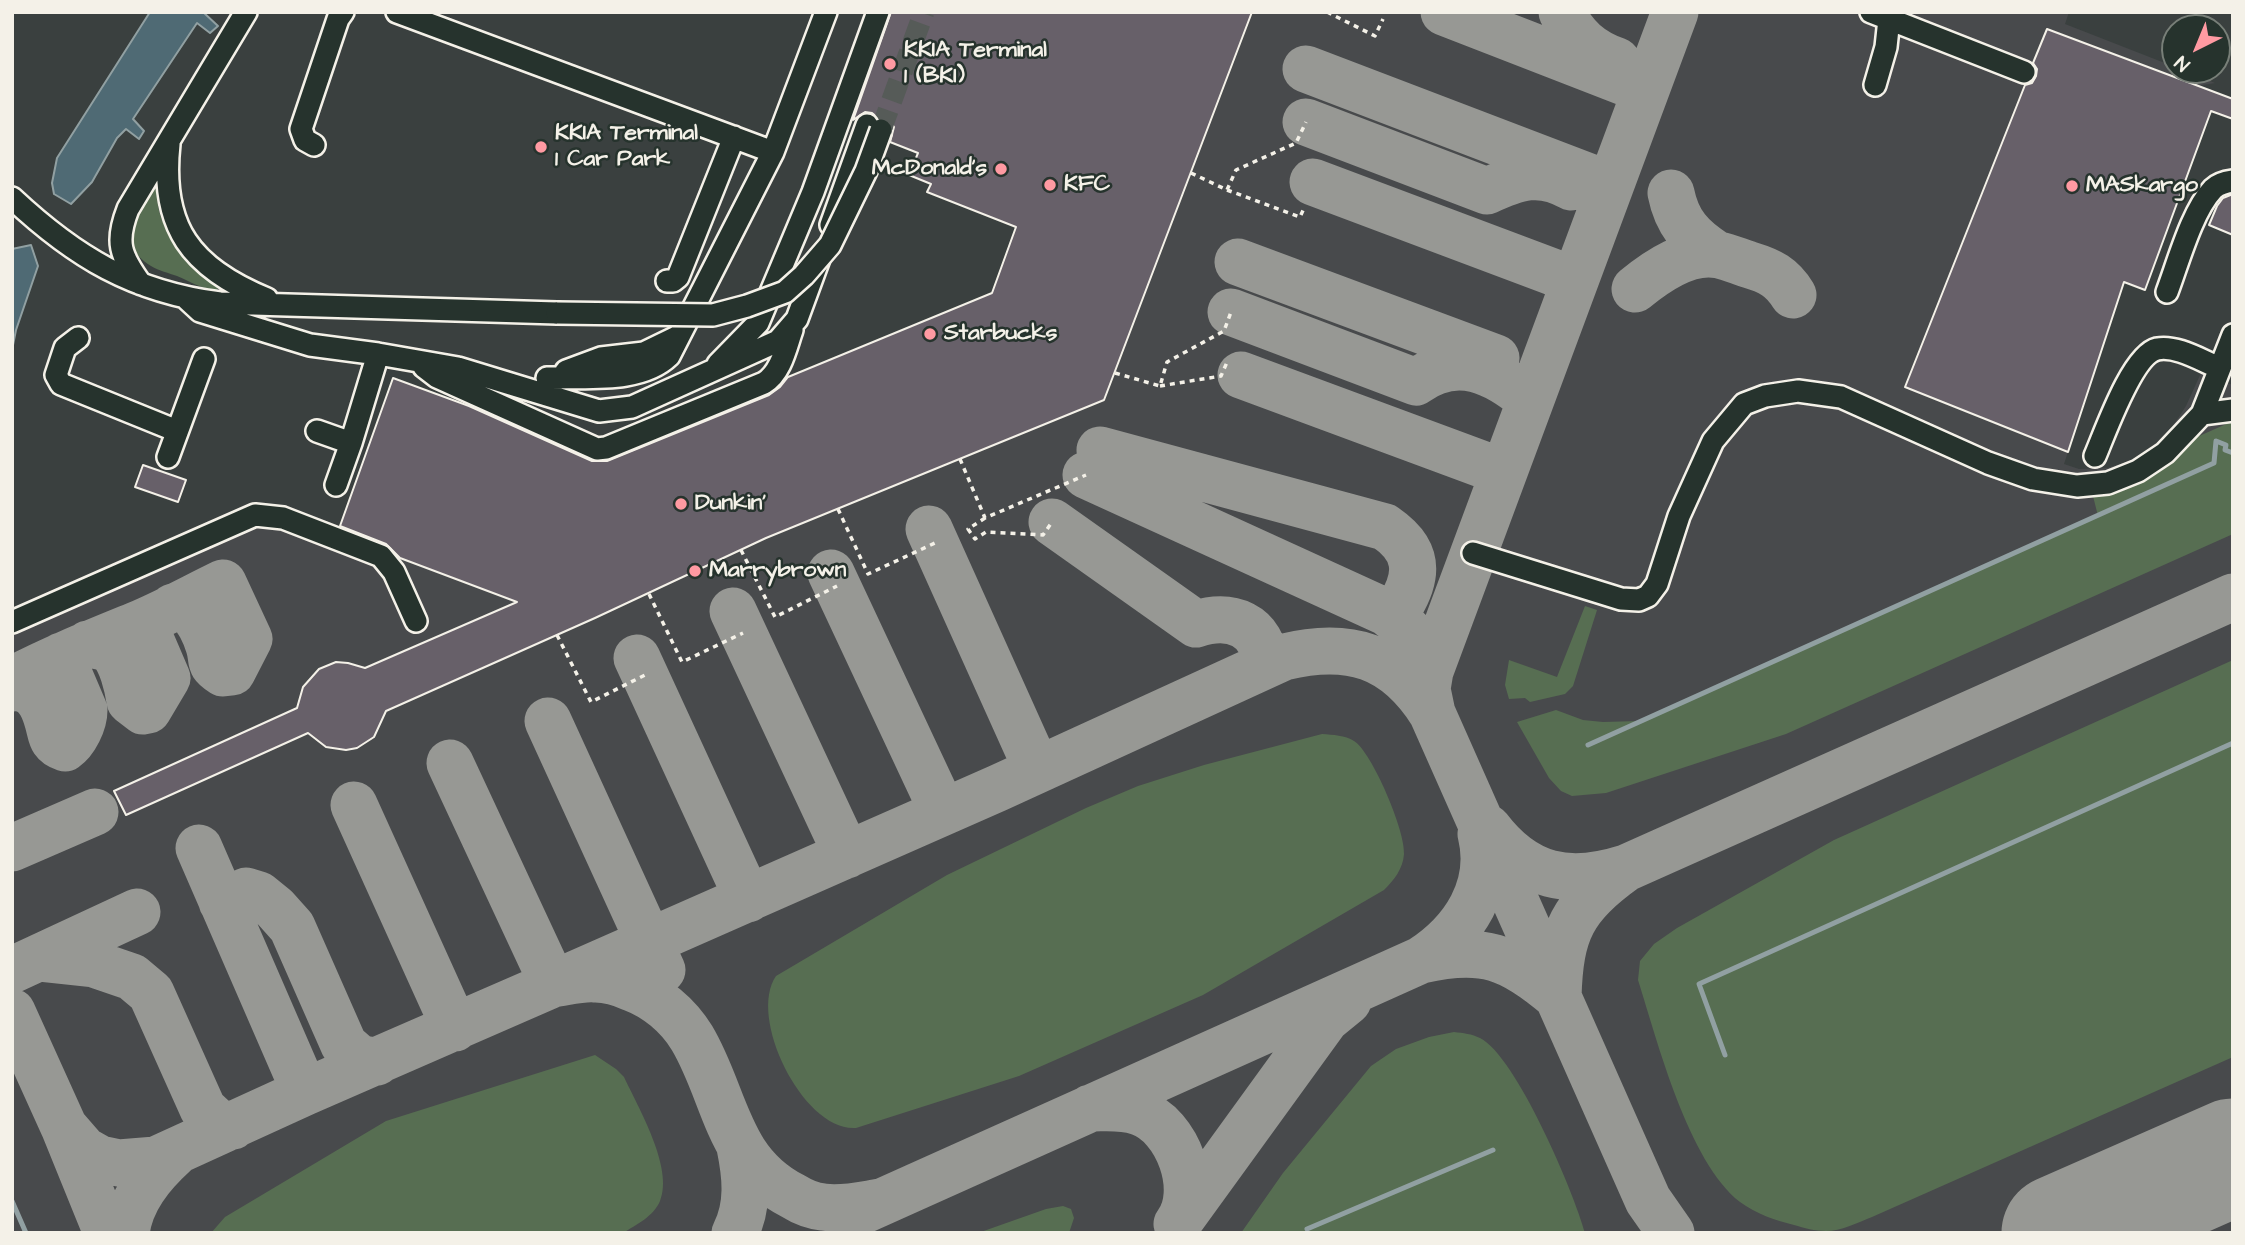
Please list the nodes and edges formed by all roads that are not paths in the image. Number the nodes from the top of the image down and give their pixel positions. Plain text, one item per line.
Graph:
1 (246, 12) edge
2 (343, 12) edge
3 (826, 12) edge
4 (878, 12) edge
5 (399, 13) edge
6 (1880, 16) edge
7 (2024, 72) dead end
8 (1875, 85) dead end
9 (734, 137) junction
10 (170, 138) junction
11 (314, 145) dead end
12 (773, 152) junction
13 (2233, 181) edge
14 (12, 198) edge
15 (667, 281) dead end
16 (142, 286) junction
17 (2167, 292) dead end
18 (187, 299) junction
19 (276, 303) junction
20 (797, 318) junction
21 (2233, 335) edge
22 (78, 338) dead end
23 (378, 354) junction
24 (204, 359) dead end
25 (420, 362) junction
26 (2220, 368) junction
27 (712, 370) junction
28 (515, 384) junction
29 (2233, 410) edge
30 (2202, 414) junction
31 (177, 431) junction
32 (317, 431) dead end
33 (351, 443) junction
34 (2095, 456) dead end
35 (168, 457) dead end
36 (336, 485) dead end
37 (1473, 553) dead end
38 (416, 621) dead end
39 (12, 622) edge

1 - 10 street
2 - 11 street
3 - 12 street
4 - 27 street
5 - 9 street
6 - 7 street
6 - 8 street
9 - 12 street
9 - 15 street
10 - 16 street
10 - 19 street
12 - 28 street
13 - 17 street
14 - 16 street
16 - 18 street
18 - 19 street
18 - 23 street
19 - 20 street, bridge
20 - 25 street
20 - 27 street
21 - 26 street
22 - 31 street
23 - 25 street
23 - 33 street
24 - 31 street
25 - 28 street
26 - 30 street
26 - 34 street
27 - 28 street
29 - 30 street
30 - 37 street
31 - 35 street
32 - 33 street
33 - 36 street
38 - 39 street

